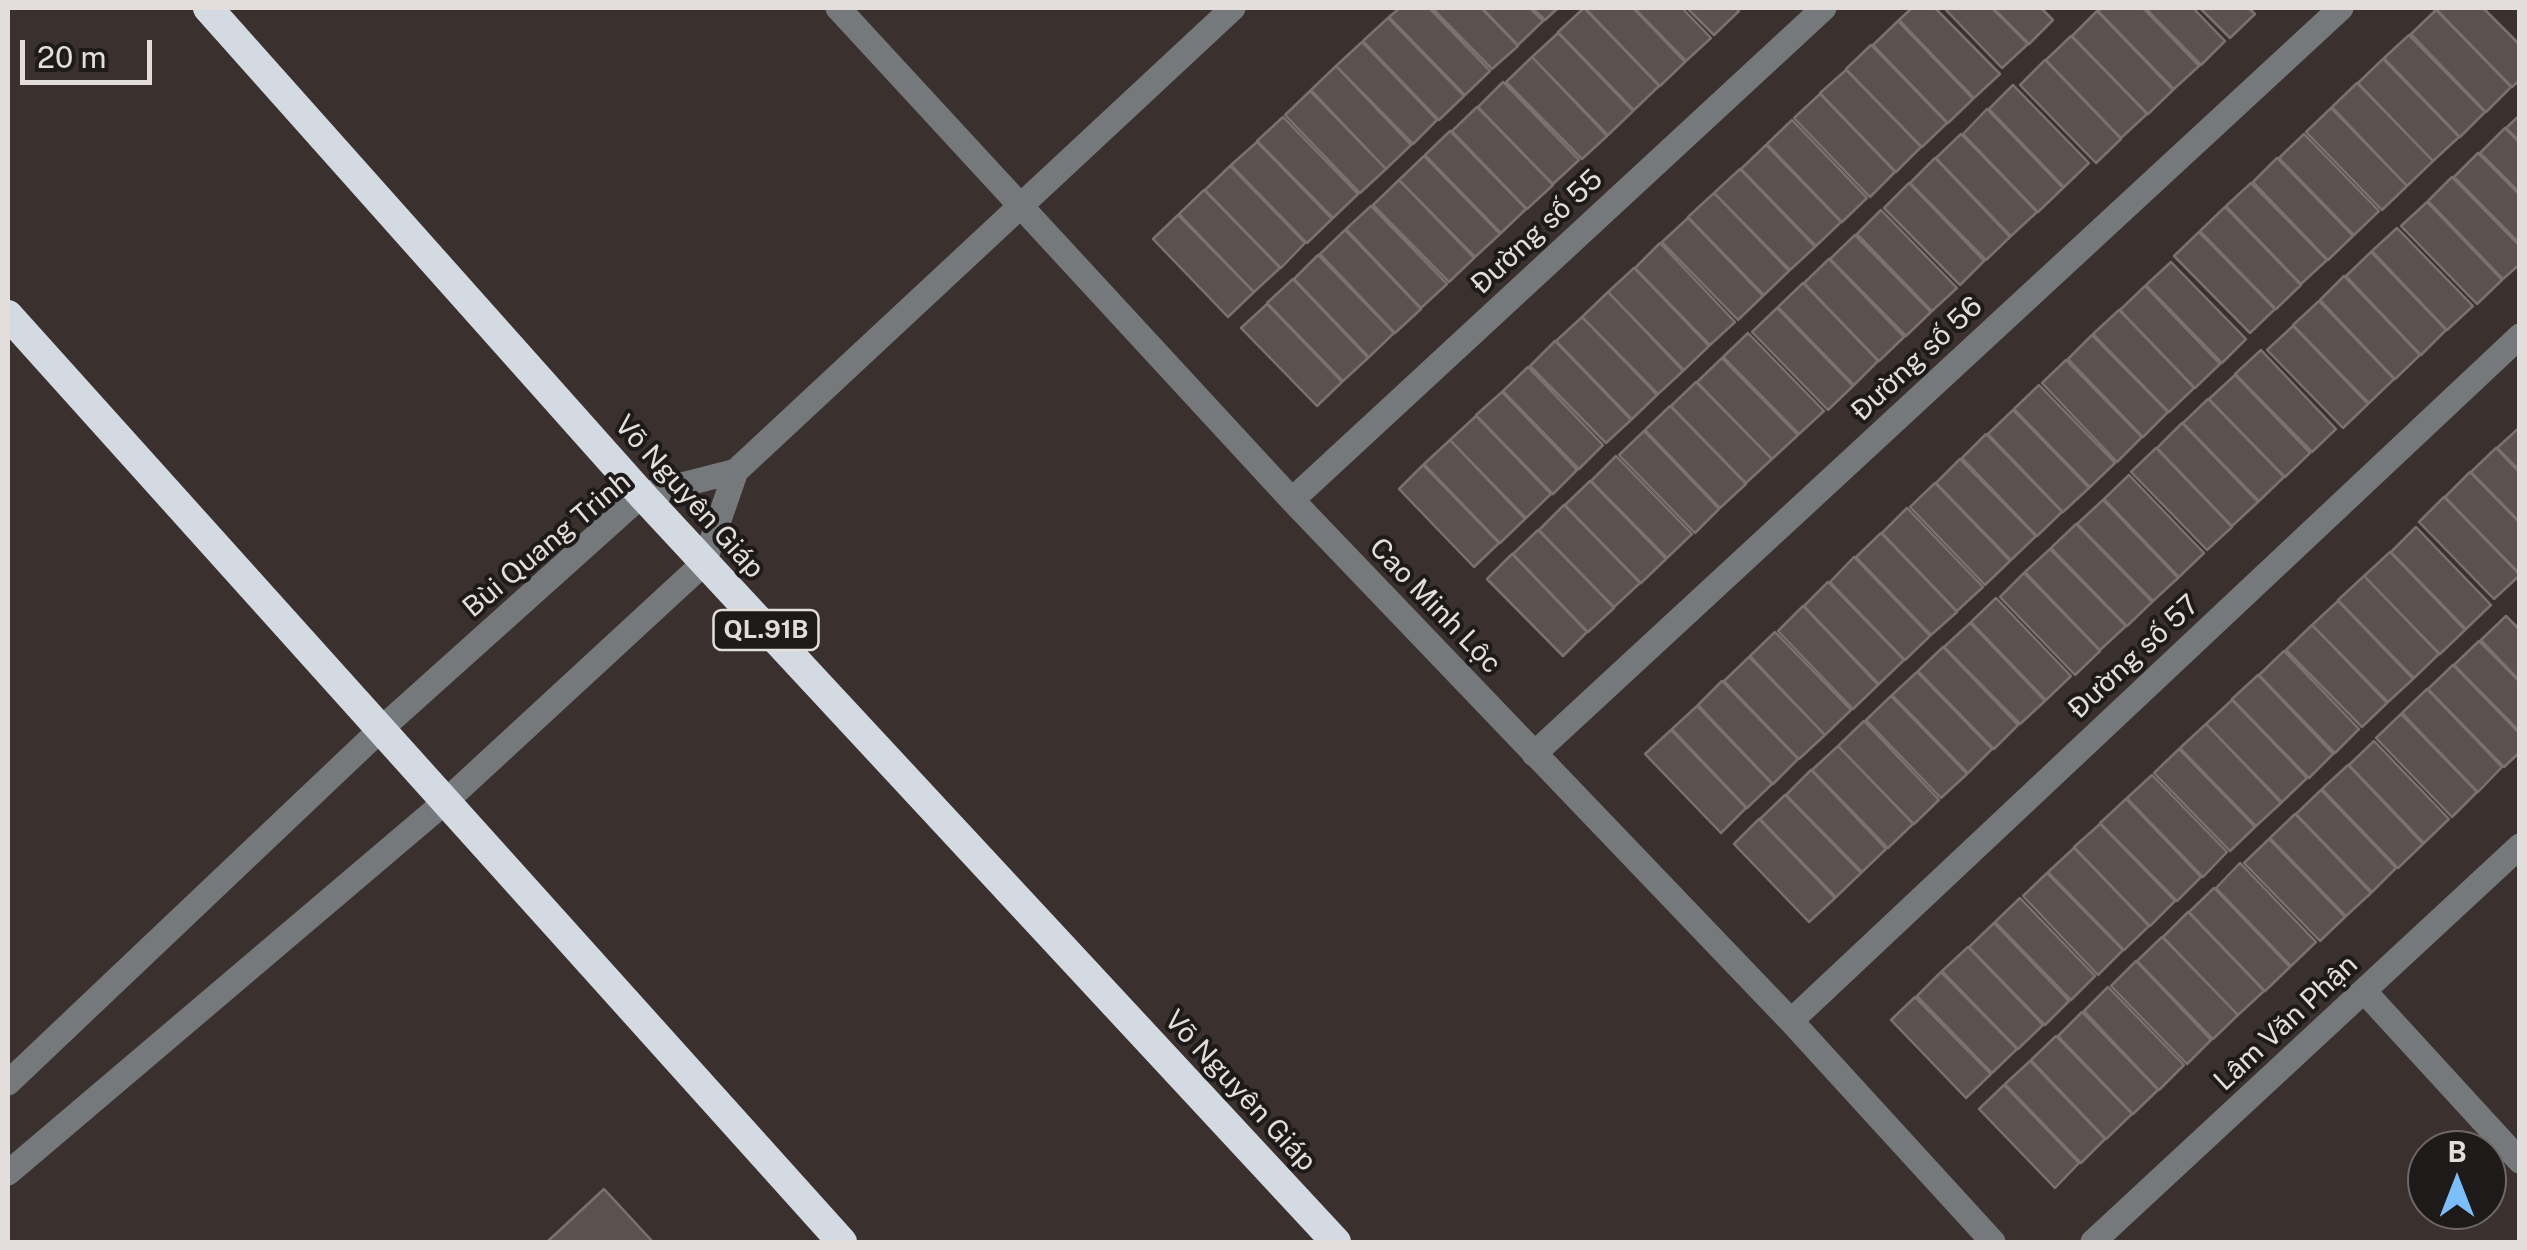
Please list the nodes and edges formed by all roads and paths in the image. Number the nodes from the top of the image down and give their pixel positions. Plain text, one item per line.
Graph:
1 (208, 8) edge
2 (838, 8) edge
3 (1233, 8) edge
4 (1824, 8) edge
5 (2341, 8) edge
6 (1018, 204) junction
7 (8, 315) edge
8 (2520, 336) edge
9 (736, 471) junction
10 (642, 495) junction
11 (1292, 500) junction
12 (704, 562) junction
13 (380, 730) junction
14 (1534, 754) junction
15 (445, 802) junction
16 (2520, 846) edge
17 (2364, 992) junction
18 (1790, 1022) junction
19 (8, 1083) edge
20 (2520, 1162) edge
21 (8, 1172) edge
22 (842, 1242) edge
23 (1336, 1242) edge
24 (1993, 1242) edge
25 (2093, 1242) edge

1 - 10 highway, Võ Nguyên Giáp / QL.91B
2 - 6 street, Cao Minh Lộc
3 - 6 street, Bùi Quang Trinh
4 - 11 street, Đường số 55
5 - 14 street, Đường số 56
6 - 9 street, Bùi Quang Trinh
6 - 11 street, Cao Minh Lộc
7 - 13 highway
8 - 18 street, Đường số 57
9 - 10 street, Bùi Quang Trinh
9 - 12 street
10 - 12 highway, Võ Nguyên Giáp / QL.91B
10 - 13 street, Bùi Quang Trinh
11 - 14 street, Cao Minh Lộc
12 - 15 street
12 - 23 highway, Võ Nguyên Giáp / QL.91B
13 - 15 highway
13 - 19 street, Bùi Quang Trinh
14 - 18 street, Cao Minh Lộc
15 - 21 street
15 - 22 highway
16 - 17 street, Lâm Văn Phận
17 - 20 street
17 - 25 street, Lâm Văn Phận
18 - 24 street, Cao Minh Lộc

